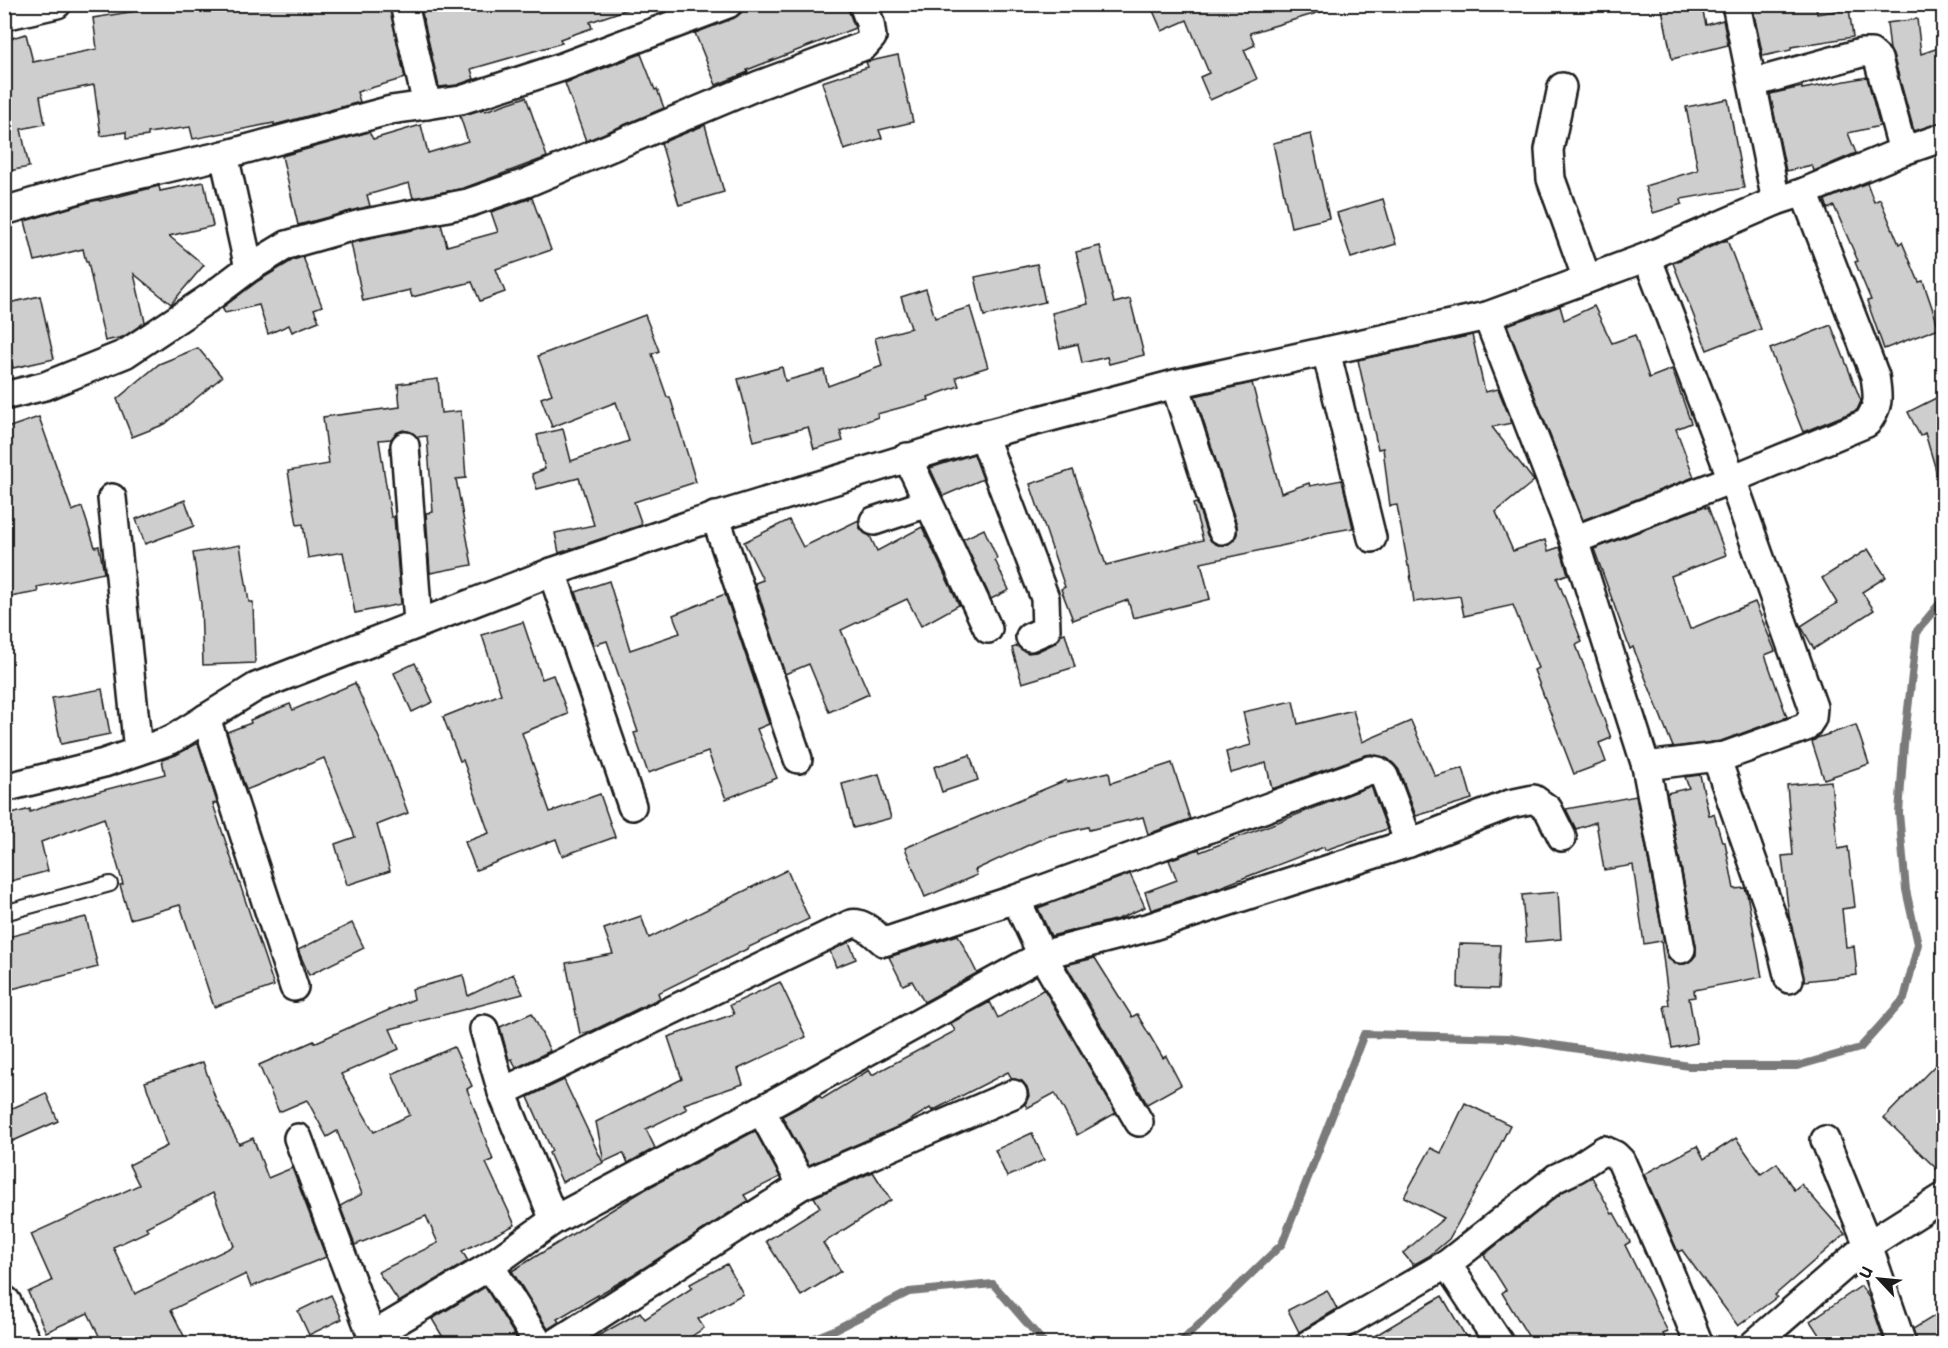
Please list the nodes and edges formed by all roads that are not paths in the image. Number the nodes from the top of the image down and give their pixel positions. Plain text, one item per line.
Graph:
1 (57, 4) edge
2 (404, 4) edge
3 (728, 4) edge
4 (863, 4) edge
5 (1736, 4) edge
6 (4, 16) edge
7 (1753, 83) junction
8 (1562, 87) dead end
9 (427, 105) junction
10 (1944, 137) edge
11 (1903, 151) junction
12 (224, 155) junction
13 (1804, 192) junction
14 (1776, 201) junction
15 (4, 211) edge
16 (1647, 257) junction
17 (249, 268) junction
18 (1587, 279) junction
19 (1487, 316) junction
20 (1326, 351) junction
21 (1175, 384) junction
22 (4, 396) edge
23 (983, 435) junction
24 (405, 446) dead end
25 (907, 457) junction
26 (1732, 479) junction
27 (112, 498) dead end
28 (927, 503) junction
29 (715, 516) junction
30 (874, 520) dead end
31 (1222, 530) dead end
32 (1372, 538) dead end
33 (1574, 540) junction
34 (552, 572) junction
35 (418, 623) junction
36 (988, 629) dead end
37 (1030, 637) dead end
38 (206, 718) junction
39 (138, 751) junction
40 (1716, 758) junction
41 (798, 759) dead end
42 (1646, 766) junction
43 (4, 788) edge
44 (632, 806) dead end
45 (1562, 837) dead end
46 (1409, 843) junction
47 (110, 884) dead end
48 (1016, 899) junction
49 (4, 914) edge
50 (1681, 950) dead end
51 (1042, 955) junction
52 (1789, 979) dead end
53 (294, 987) dead end
54 (484, 1029) dead end
55 (502, 1092) junction
56 (1013, 1094) dead end
57 (761, 1110) junction
58 (1140, 1122) dead end
59 (298, 1138) dead end
60 (1825, 1140) dead end
61 (802, 1185) junction
62 (1944, 1197) edge
63 (554, 1220) junction
64 (1868, 1245) junction
65 (1447, 1264) junction
66 (490, 1266) junction
67 (4, 1303) edge
68 (371, 1340) edge
69 (24, 1344) edge
70 (539, 1344) edge
71 (554, 1344) edge
72 (1309, 1344) edge
73 (1500, 1344) edge
74 (1699, 1344) edge
75 (1754, 1344) edge
76 (1902, 1344) edge

1 - 6 street
2 - 9 street
3 - 9 street
4 - 17 street
5 - 7 street
7 - 11 street
7 - 14 street
8 - 18 street
9 - 12 street
10 - 11 street
11 - 13 street
12 - 15 street
12 - 17 street
13 - 14 street
13 - 26 street
14 - 16 street
16 - 18 street
16 - 26 street
17 - 22 street
18 - 19 street
19 - 20 street
19 - 33 street
20 - 21 street
20 - 32 street
21 - 23 street
21 - 31 street
23 - 25 street
23 - 37 street
24 - 35 street
25 - 28 street
25 - 29 street
26 - 33 street
26 - 40 street
27 - 39 street
28 - 30 street
28 - 36 street
29 - 34 street
29 - 41 street
33 - 42 street
34 - 35 street
34 - 44 street
35 - 38 street
38 - 39 street
38 - 53 street
39 - 43 street
40 - 42 street
40 - 52 street
42 - 50 street
45 - 46 street
46 - 48 street
46 - 51 street
47 - 49 lane
48 - 51 street
48 - 55 street
51 - 57 street
51 - 58 street
54 - 55 street
55 - 63 street
56 - 61 street
57 - 61 street
57 - 63 street
59 - 68 street
60 - 64 street
61 - 71 street
62 - 64 street
63 - 66 street
64 - 75 street
64 - 76 street
65 - 72 street
65 - 73 street
65 - 74 street
66 - 68 street
66 - 70 street
67 - 69 highway

